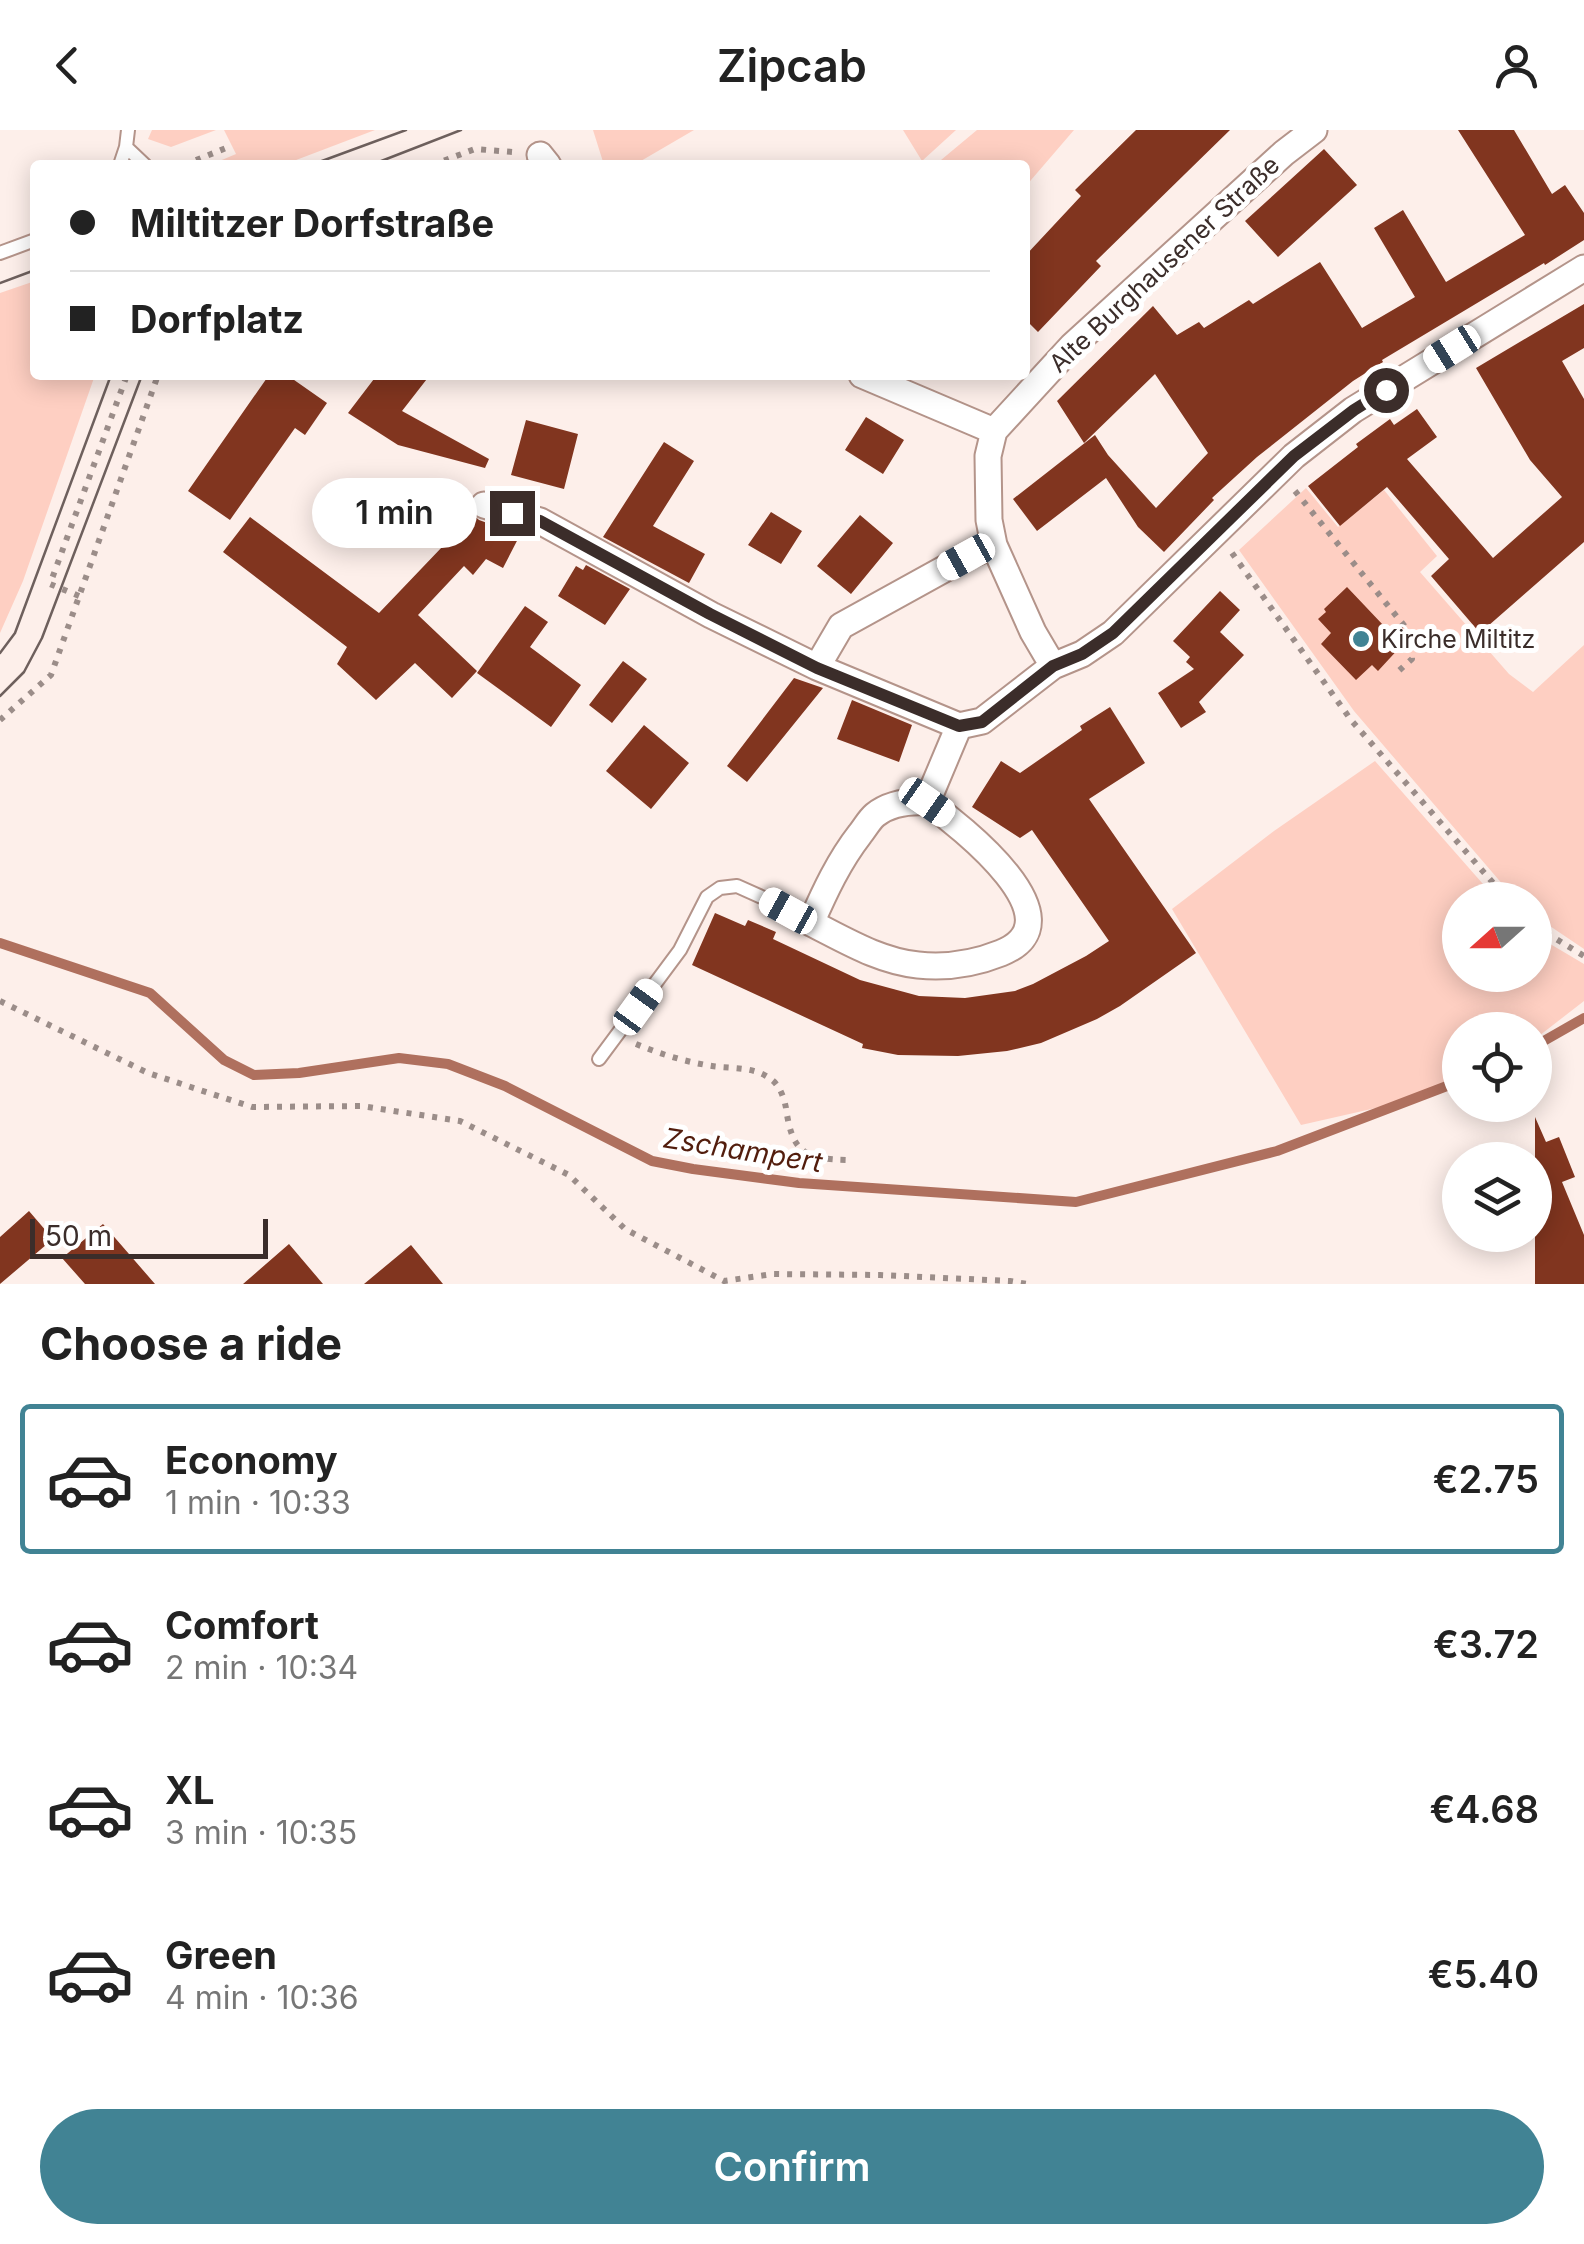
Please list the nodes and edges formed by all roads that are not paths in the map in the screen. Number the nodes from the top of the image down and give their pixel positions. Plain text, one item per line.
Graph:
1 (128, 130) edge
2 (1314, 130) edge
3 (126, 147) junction
4 (122, 160) edge
5 (140, 160) edge
6 (30, 242) edge
7 (0, 253) edge
8 (1584, 268) edge
9 (874, 380) edge
10 (994, 431) junction
11 (484, 505) dead end
12 (994, 545) junction
13 (1053, 666) junction
14 (817, 668) junction
15 (959, 726) junction
16 (927, 802) junction
17 (811, 923) junction
18 (599, 1059) dead end

1 - 3 lane
2 - 10 street, Alte Burghausener Straße
3 - 4 lane
3 - 5 lane
6 - 7 lane
8 - 13 street
9 - 10 street
10 - 12 street
11 - 14 street
12 - 13 street
12 - 14 street
13 - 15 street
14 - 15 street
15 - 16 street
16 - 17 street
16 - 17 street
17 - 18 lane

